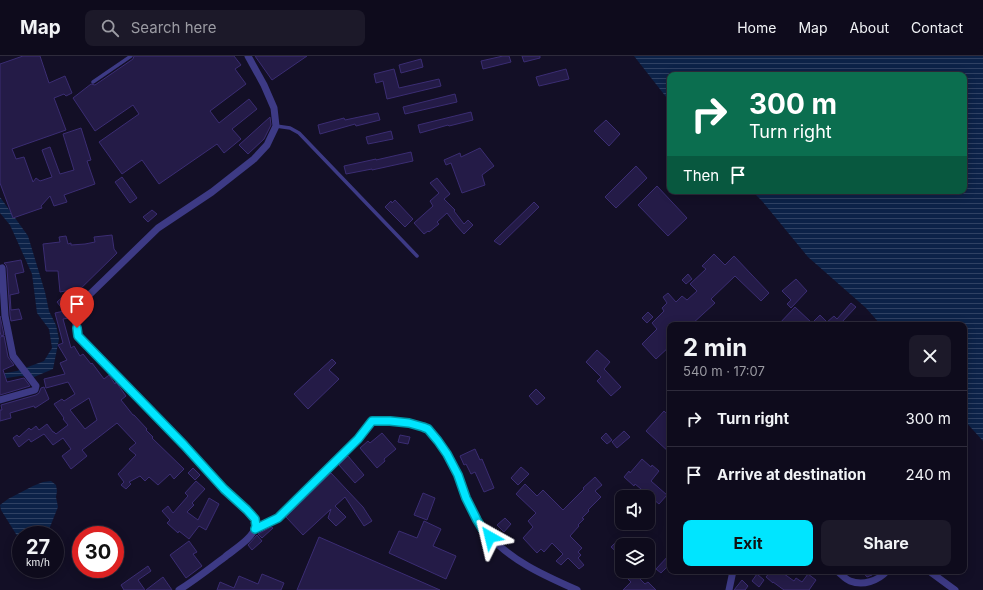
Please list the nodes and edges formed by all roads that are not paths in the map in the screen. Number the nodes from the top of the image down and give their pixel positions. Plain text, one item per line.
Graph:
1 (132, 56) edge
2 (248, 56) edge
3 (93, 82) dead end
4 (276, 126) junction
5 (417, 256) dead end
6 (0, 269) edge
7 (0, 400) edge
8 (255, 529) junction
9 (733, 574) edge
10 (841, 574) edge
11 (885, 574) edge
12 (933, 574) edge
13 (179, 590) edge
14 (577, 590) edge
15 (729, 590) edge
16 (955, 590) edge

1 - 3 lane
2 - 4 street
4 - 5 lane
4 - 8 street
6 - 7 street
8 - 13 street
8 - 14 street
9 - 15 street
10 - 11 street
12 - 16 street

